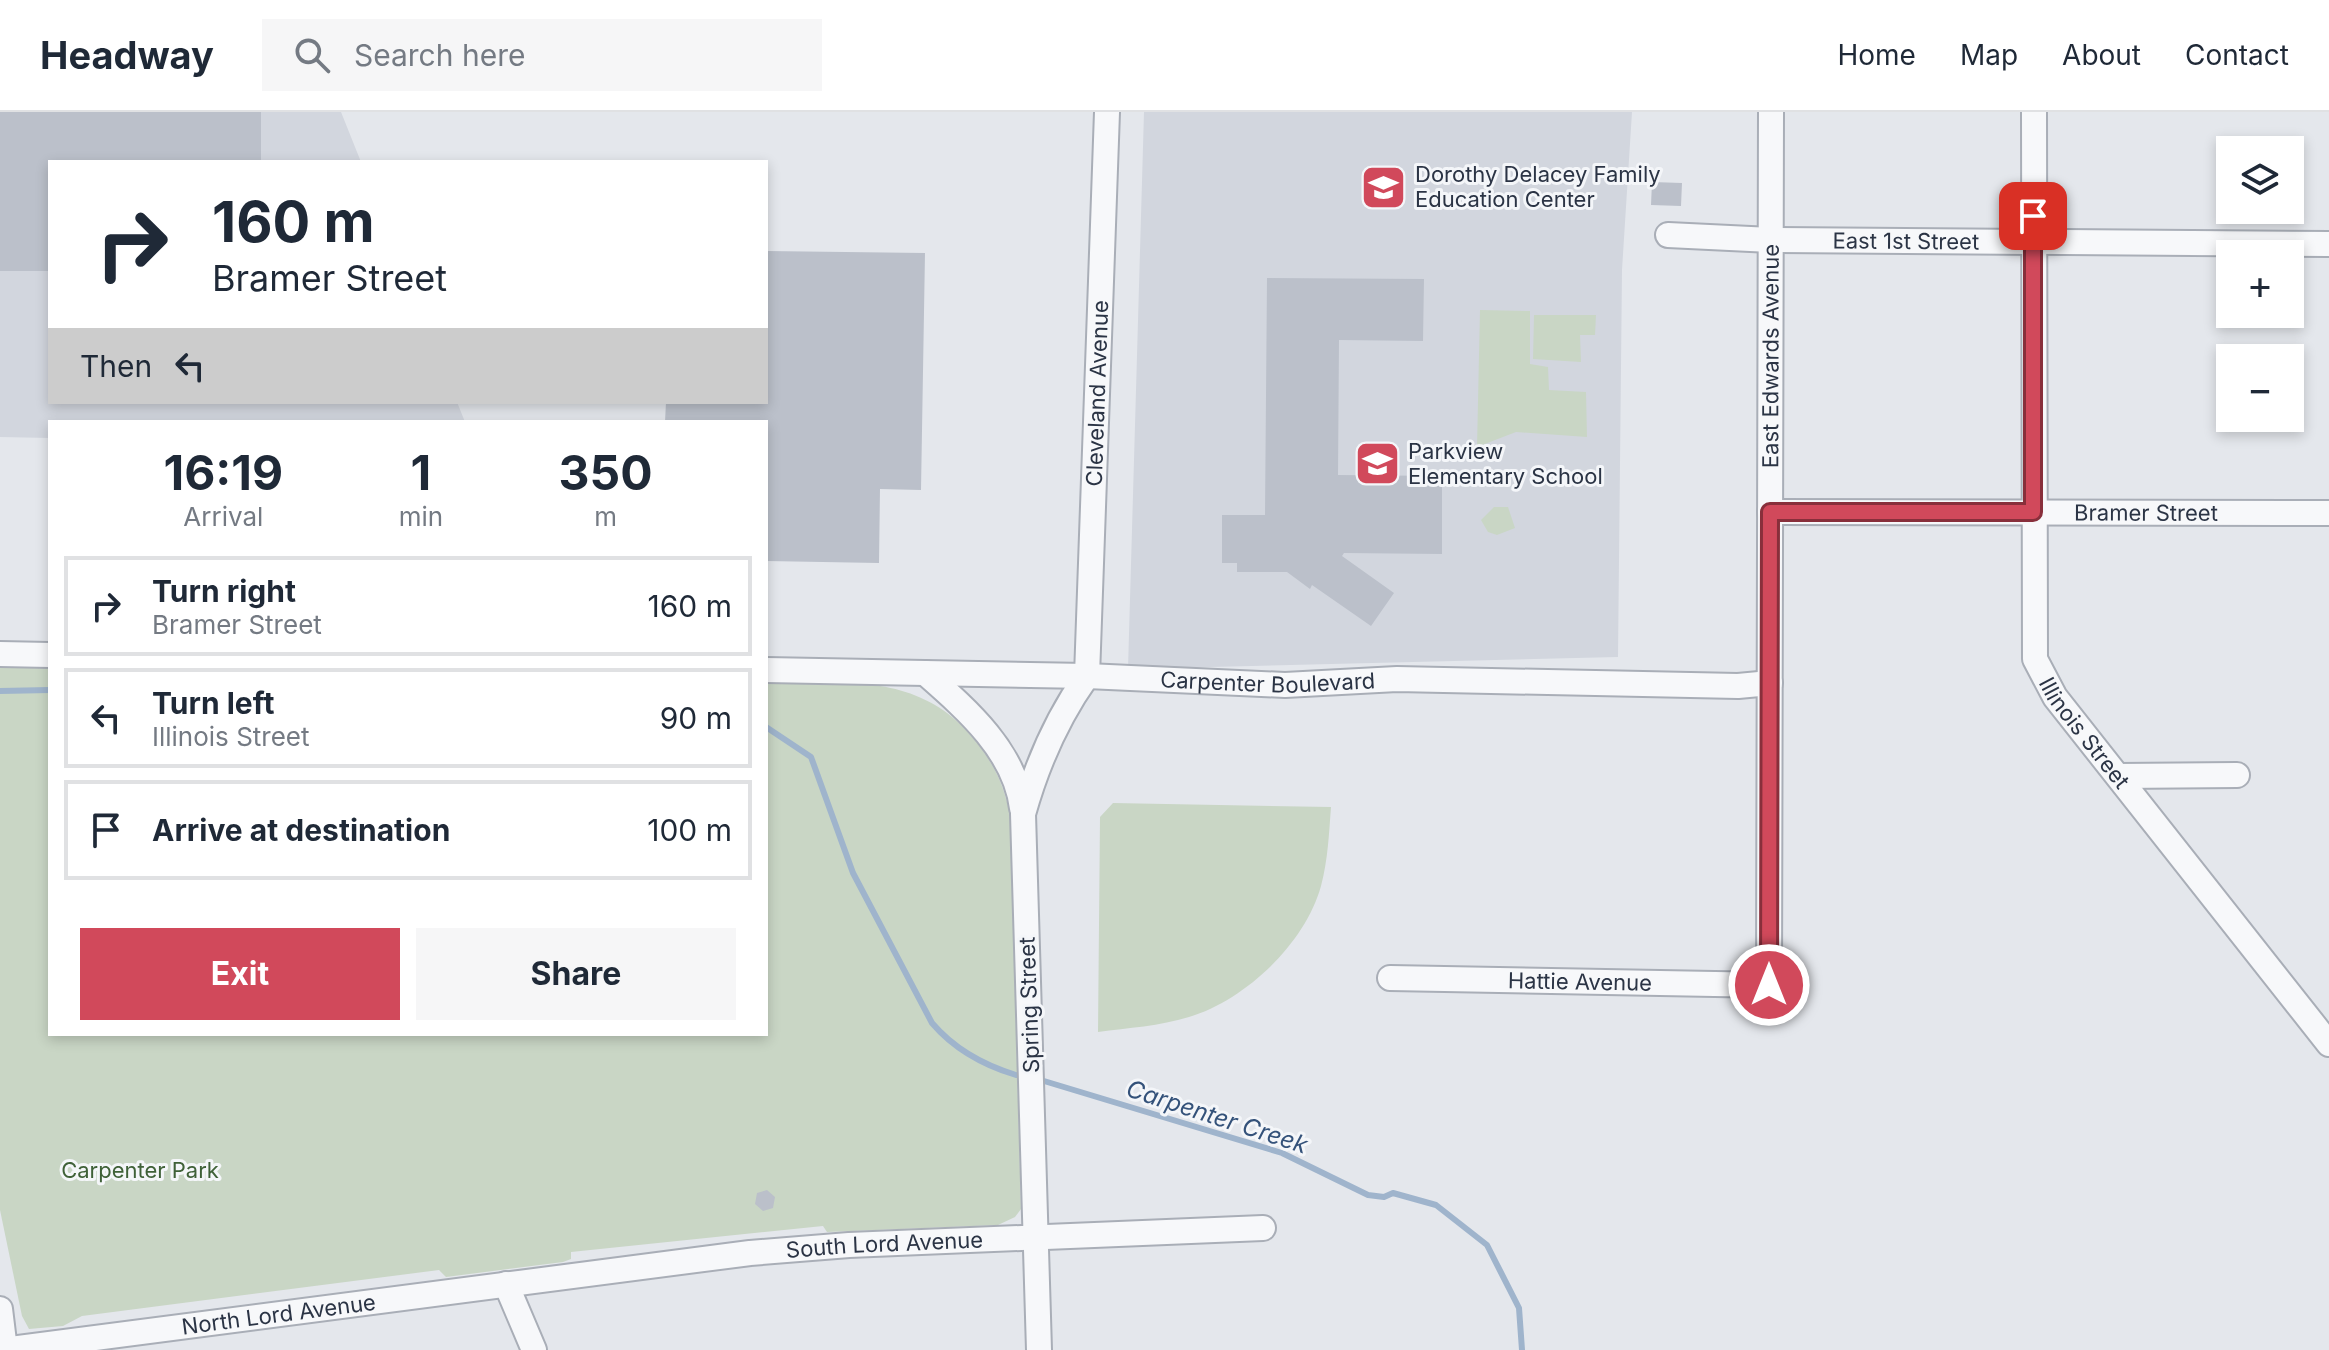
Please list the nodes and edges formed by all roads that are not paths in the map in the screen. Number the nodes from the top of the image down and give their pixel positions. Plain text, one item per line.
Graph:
1 (1107, 112) edge
2 (1771, 112) edge
3 (2034, 112) edge
4 (1668, 235) dead end
5 (1771, 240) junction
6 (2033, 243) junction
7 (2329, 244) edge
8 (1770, 512) junction
9 (2033, 512) junction
10 (2329, 513) edge
11 (0, 654) edge
12 (48, 655) edge
13 (768, 670) edge
14 (925, 673) junction
15 (1087, 676) junction
16 (1770, 683) junction
17 (2237, 775) dead end
18 (2119, 776) junction
19 (1023, 814) junction
20 (1390, 978) dead end
21 (1769, 985) joint
22 (2329, 1044) edge
23 (1263, 1228) dead end
24 (1035, 1237) junction
25 (506, 1284) junction
26 (0, 1309) edge
27 (5, 1350) edge
28 (534, 1350) edge
29 (1039, 1350) edge

1 - 15 street, Cleveland Avenue
2 - 5 street, East Edwards Avenue
3 - 6 street, Illinois Street
4 - 5 street, East 1st Street
5 - 6 street, East 1st Street
5 - 8 street, East Edwards Avenue
6 - 7 street, East 1st Street
6 - 9 street, Illinois Street
8 - 9 street, Bramer Street
8 - 16 street, East Edwards Avenue
9 - 10 street, Bramer Street
9 - 18 street, Illinois Street
11 - 12 street
13 - 14 street, Carpenter Boulevard
14 - 15 street, Carpenter Boulevard
14 - 19 street
15 - 16 street, Carpenter Boulevard
15 - 19 street, Spring Street
16 - 21 street, East Edwards Avenue
17 - 18 street
18 - 22 street, Illinois Street
19 - 24 street, Spring Street
20 - 21 street, Hattie Avenue
23 - 24 street, South Lord Avenue
24 - 25 street, South Lord Avenue
24 - 29 street, Spring Street
25 - 27 street, North Lord Avenue
25 - 28 street
26 - 27 street

